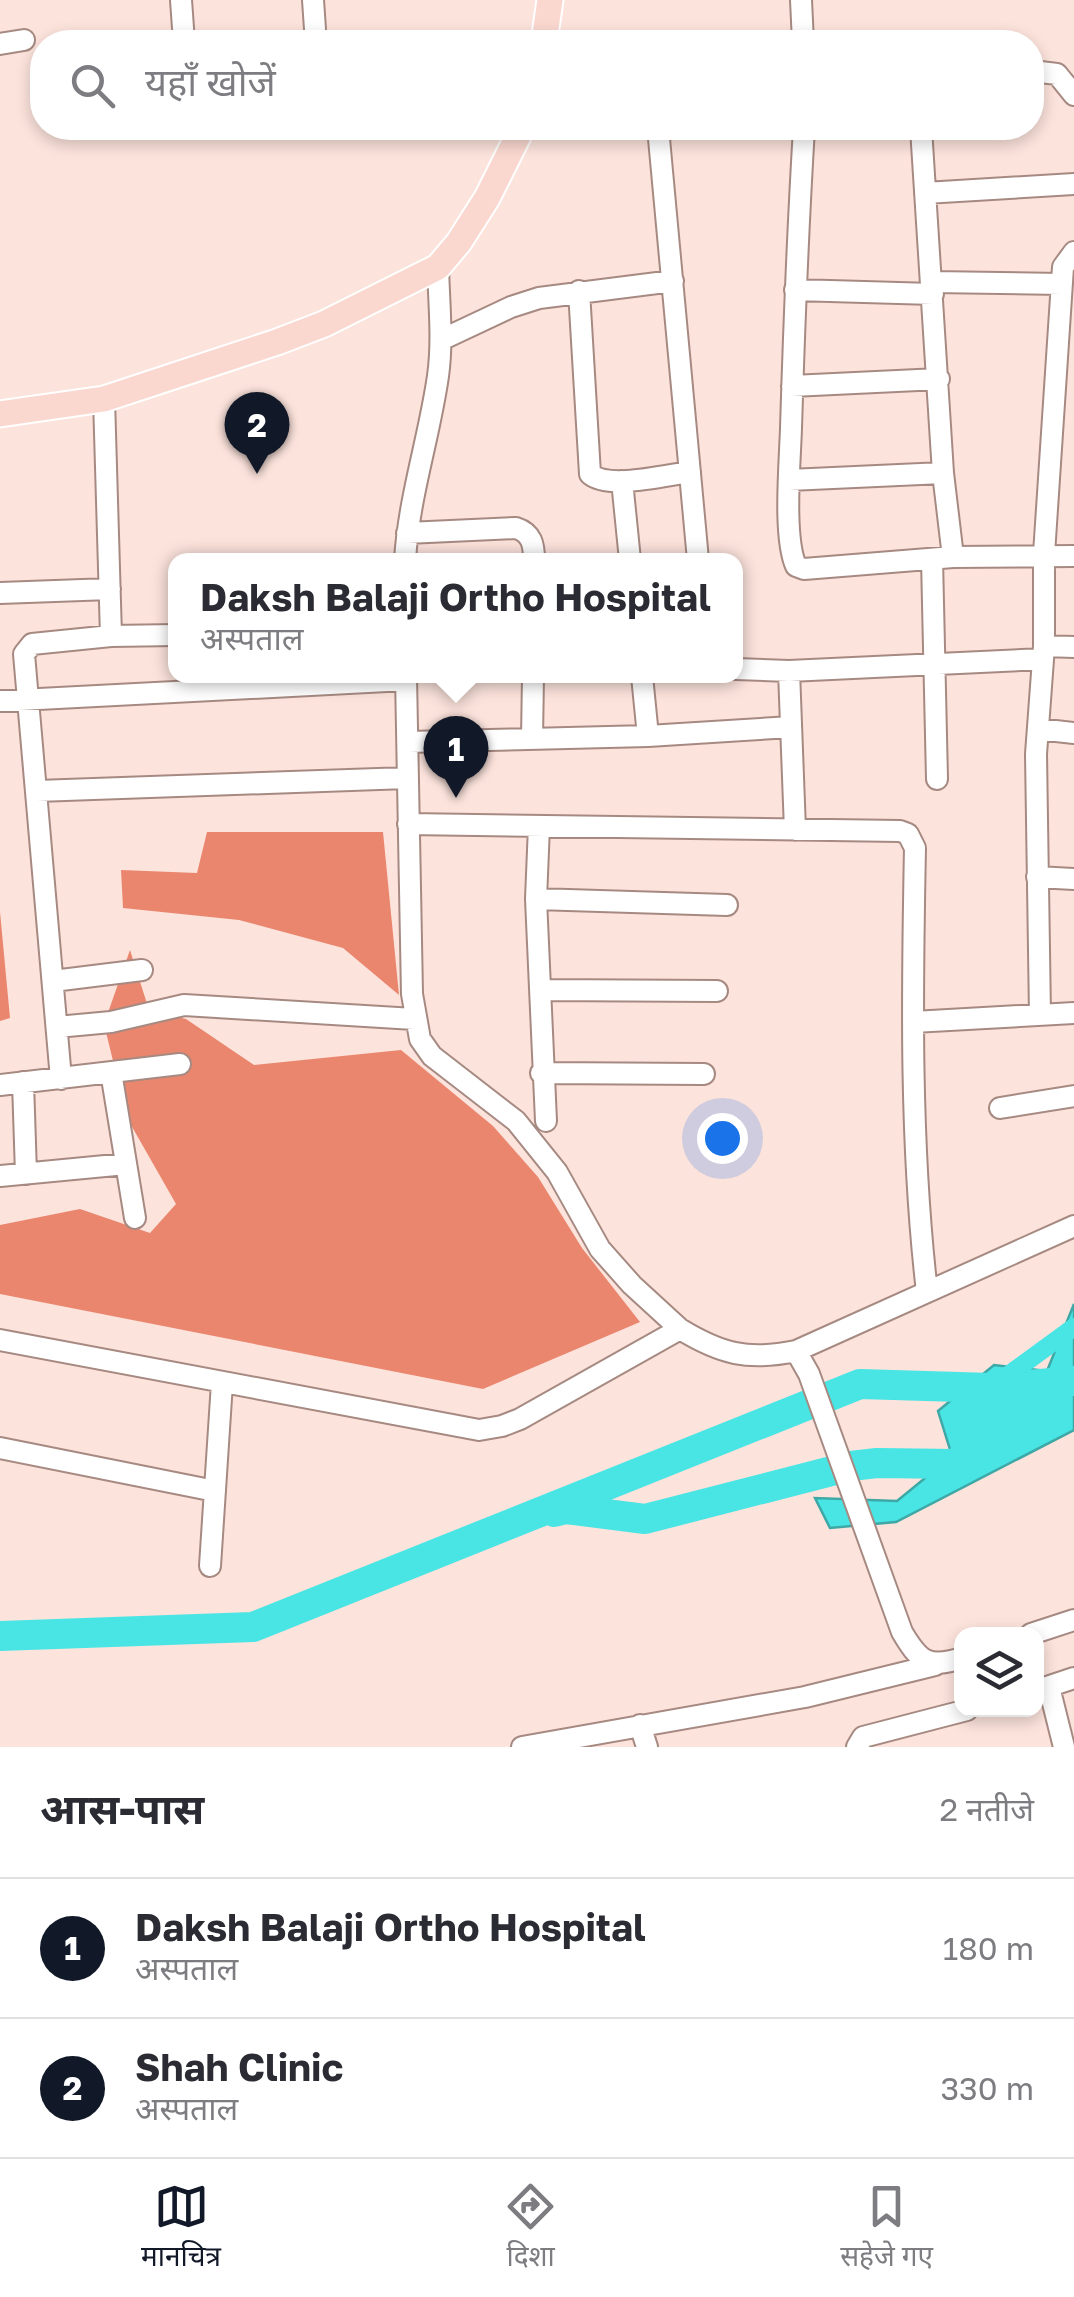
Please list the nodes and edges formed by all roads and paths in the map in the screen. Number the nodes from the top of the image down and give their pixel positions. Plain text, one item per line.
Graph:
1 (181, 0) edge
2 (313, 0) edge
3 (550, 0) edge
4 (801, 0) edge
5 (183, 30) edge
6 (315, 30) dead end
7 (546, 30) edge
8 (802, 30) edge
9 (24, 40) dead end
10 (0, 44) edge
11 (1044, 72) edge
12 (1074, 95) edge
13 (516, 140) edge
14 (659, 140) edge
15 (803, 140) edge
16 (922, 140) edge
17 (1074, 184) edge
18 (926, 193) junction
19 (1074, 252) edge
20 (438, 267) junction
21 (673, 281) junction
22 (1062, 284) junction
23 (932, 288) junction
24 (795, 290) junction
25 (579, 292) junction
26 (441, 340) junction
27 (939, 379) junction
28 (792, 386) junction
29 (104, 399) junction
30 (0, 414) edge
31 (690, 472) junction
32 (943, 473) junction
33 (789, 480) junction
34 (622, 481) junction
35 (407, 533) junction
36 (406, 553) edge
37 (533, 553) edge
38 (629, 553) edge
39 (697, 553) edge
40 (1044, 554) junction
41 (1074, 556) edge
42 (942, 558) junction
43 (110, 589) junction
44 (0, 594) edge
45 (168, 635) edge
46 (111, 636) junction
47 (1074, 648) edge
48 (1043, 652) junction
49 (932, 664) junction
50 (743, 670) edge
51 (789, 670) junction
52 (324, 683) edge
53 (406, 683) edge
54 (532, 683) edge
55 (643, 683) edge
56 (0, 701) edge
57 (29, 701) junction
58 (791, 727) junction
59 (1038, 729) junction
60 (1074, 733) edge
61 (648, 736) junction
62 (532, 739) junction
63 (408, 742) junction
64 (407, 778) junction
65 (937, 779) dead end
66 (37, 791) junction
67 (408, 824) junction
68 (539, 826) junction
69 (795, 830) junction
70 (1037, 877) junction
71 (1074, 879) edge
72 (536, 899) junction
73 (727, 906) dead end
74 (142, 970) dead end
75 (54, 981) junction
76 (541, 990) junction
77 (717, 991) dead end
78 (1074, 1013) edge
79 (1040, 1015) junction
80 (414, 1019) junction
81 (913, 1022) junction
82 (57, 1027) junction
83 (180, 1064) dead end
84 (111, 1072) junction
85 (542, 1073) junction
86 (704, 1074) dead end
87 (61, 1079) junction
88 (23, 1082) junction
89 (0, 1085) edge
90 (1074, 1096) edge
91 (1000, 1108) dead end
92 (546, 1121) dead end
93 (126, 1164) junction
94 (26, 1174) junction
95 (0, 1176) edge
96 (135, 1218) dead end
97 (1074, 1226) edge
98 (927, 1292) junction
99 (680, 1329) junction
100 (0, 1340) edge
101 (796, 1351) junction
102 (222, 1383) junction
103 (0, 1448) edge
104 (215, 1491) junction
105 (210, 1566) dead end
106 (1074, 1620) edge
107 (1044, 1630) edge
108 (954, 1660) edge
109 (935, 1665) junction
110 (1074, 1678) edge
111 (1044, 1689) edge
112 (1044, 1692) edge
113 (954, 1713) edge
114 (640, 1725) junction
115 (522, 1747) edge
116 (646, 1747) edge
117 (857, 1747) edge
118 (1064, 1747) edge

1 - 5 street
2 - 6 street
3 - 7 main road
4 - 8 street
9 - 10 street
11 - 12 street
13 - 20 main road
14 - 21 street
15 - 24 street
16 - 18 street
17 - 18 street
18 - 23 street
19 - 22 street
20 - 26 street
20 - 29 main road
21 - 25 street
21 - 31 street
22 - 23 street
22 - 40 street
23 - 24 street
23 - 27 street
24 - 28 street
25 - 26 street
25 - 34 street
26 - 35 street
27 - 28 street
27 - 32 street
28 - 33 street
29 - 30 main road
29 - 43 street
31 - 34 street
31 - 39 street
32 - 33 street
32 - 42 street
33 - 42 street
34 - 38 street
35 - 36 street
35 - 37 street
40 - 41 street
40 - 42 street
40 - 48 street
42 - 49 street
43 - 44 street
43 - 46 street
45 - 46 street
46 - 57 street
47 - 48 street
48 - 49 street
48 - 59 street
49 - 51 street
49 - 65 street
50 - 51 street
51 - 58 street
52 - 57 street
53 - 63 street
54 - 62 street
55 - 61 street
56 - 57 street
57 - 66 street
58 - 61 street
58 - 69 street
59 - 60 street
59 - 70 street
61 - 62 street
62 - 63 street
63 - 64 street
64 - 66 street
64 - 67 street
66 - 75 street
67 - 68 street
67 - 80 street
68 - 69 street
68 - 72 street
69 - 81 street
70 - 71 street
70 - 79 street
72 - 73 street
72 - 76 street
74 - 75 street
75 - 82 street
76 - 77 street
76 - 85 street
78 - 79 street
79 - 81 street
80 - 82 street
80 - 99 street
81 - 98 street
82 - 87 street
83 - 84 street
84 - 87 street
84 - 93 street
85 - 86 street
85 - 92 street
87 - 88 street
88 - 89 street
88 - 94 street
90 - 91 street
93 - 94 street
93 - 96 street
94 - 95 street
97 - 98 street
98 - 101 street
99 - 101 street
99 - 102 street
100 - 102 street
101 - 109 street
102 - 104 street
103 - 104 street
104 - 105 street
106 - 107 street
108 - 109 street
109 - 114 street
110 - 111 street
112 - 118 street
113 - 117 street
114 - 115 street
114 - 116 street

